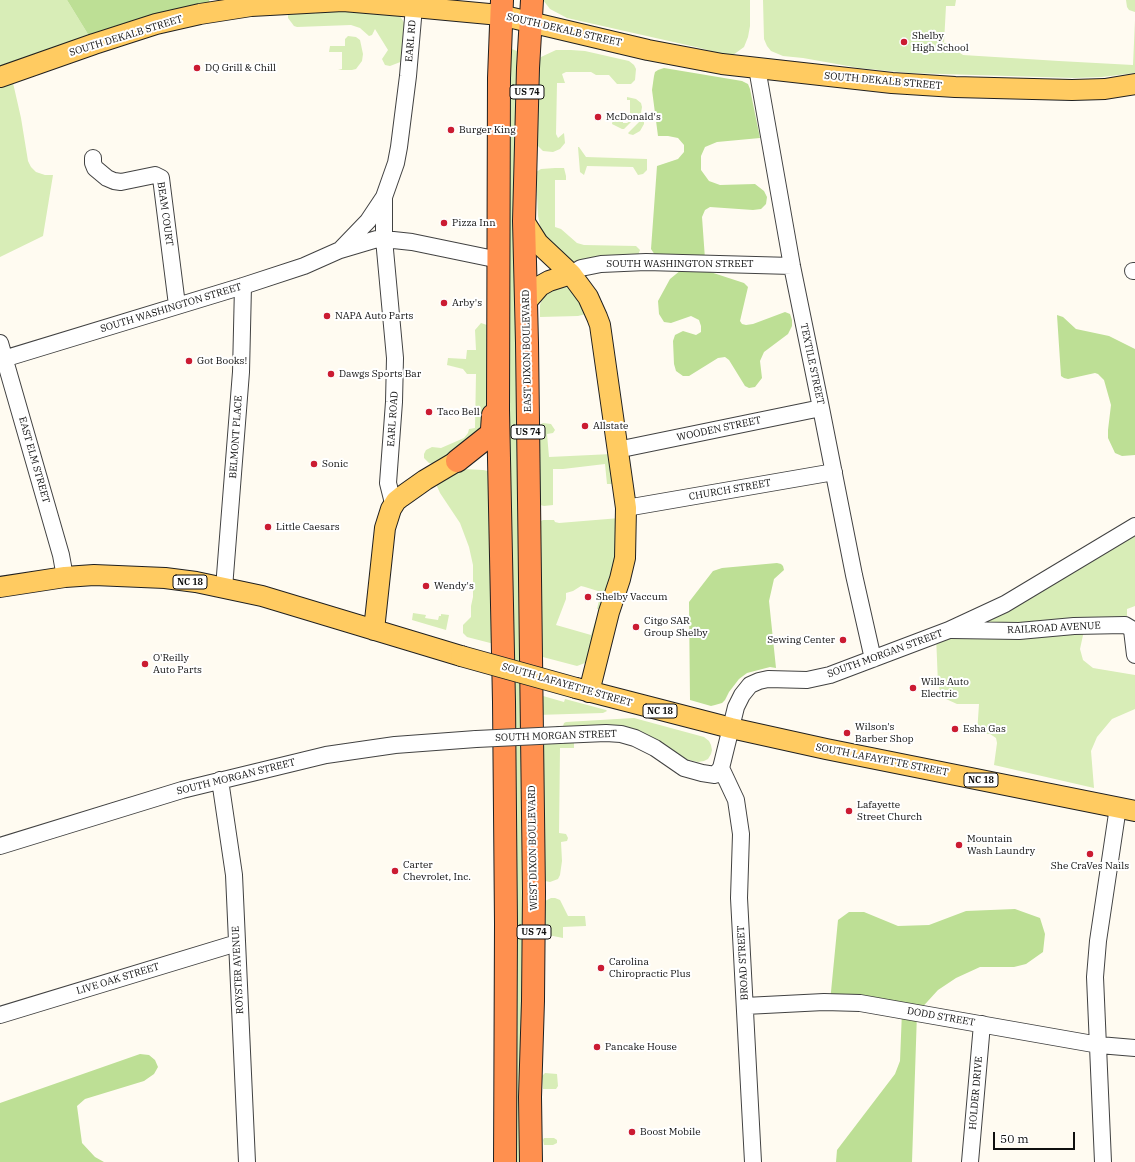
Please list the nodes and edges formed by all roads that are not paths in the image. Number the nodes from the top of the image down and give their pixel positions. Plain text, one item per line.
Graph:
1 (532, 0) edge
2 (251, 3) edge
3 (414, 7) junction
4 (501, 8) edge
5 (531, 22) junction
6 (757, 68) junction
7 (0, 78) edge
8 (1135, 84) edge
9 (93, 158) dead end
10 (384, 197) junction
11 (524, 222) junction
12 (384, 239) junction
13 (340, 250) junction
14 (499, 260) junction
15 (792, 266) junction
16 (571, 274) junction
17 (243, 286) junction
18 (527, 301) junction
19 (177, 305) junction
20 (0, 343) edge
21 (2, 359) edge
22 (821, 408) junction
23 (498, 410) junction
24 (617, 450) junction
25 (457, 461) junction
26 (498, 469) junction
27 (834, 472) junction
28 (395, 504) junction
29 (626, 508) junction
30 (1135, 526) edge
31 (65, 577) junction
32 (0, 587) edge
33 (224, 588) junction
34 (374, 630) junction
35 (949, 630) junction
36 (1135, 655) edge
37 (873, 659) junction
38 (582, 690) junction
39 (532, 702) joint
40 (731, 728) junction
41 (721, 768) junction
42 (220, 780) junction
43 (1126, 809) edge
44 (0, 846) edge
45 (237, 943) junction
46 (745, 1006) junction
47 (0, 1015) edge
48 (982, 1024) junction
49 (1099, 1045) junction
50 (1135, 1048) edge
51 (247, 1162) edge
52 (505, 1162) edge
53 (531, 1162) edge
54 (753, 1162) edge
55 (970, 1162) edge
56 (1103, 1162) edge

1 - 5 highway, EAST DIXON BOULEVARD / US 74
2 - 3 main road, SOUTH DEKALB STREET
2 - 7 main road, SOUTH DEKALB STREET
3 - 4 main road, SOUTH DEKALB STREET
3 - 10 street, EARL RD
4 - 5 main road, SOUTH DEKALB STREET
4 - 14 highway, US 74
5 - 6 main road, SOUTH DEKALB STREET
5 - 11 highway, EAST DIXON BOULEVARD / US 74
6 - 8 main road, SOUTH DEKALB STREET
6 - 15 street, TEXTILE STREET
9 - 19 street, BEAM COURT
10 - 12 street
10 - 13 street, SOUTH WASHINGTON STREET
11 - 16 main road
11 - 18 highway, EAST DIXON BOULEVARD / US 74
12 - 13 street, SOUTH WASHINGTON STREET
12 - 14 street, SOUTH WASHINGTON STREET
12 - 28 street, EARL ROAD
13 - 17 street, SOUTH WASHINGTON STREET
14 - 23 highway, US 74
15 - 16 street, SOUTH WASHINGTON STREET
15 - 22 street, TEXTILE STREET
16 - 18 main road
16 - 24 main road
17 - 19 street, SOUTH WASHINGTON STREET
17 - 33 street, BELMONT PLACE
18 - 39 highway, EAST DIXON BOULEVARD / US 74
19 - 21 street, SOUTH WASHINGTON STREET
20 - 21 street, EAST ELM STREET
21 - 31 street, EAST ELM STREET
22 - 24 street, WOODEN STREET
22 - 27 street, TEXTILE STREET
23 - 25 highway
23 - 26 highway, US 74
24 - 29 main road
25 - 26 highway
25 - 28 main road
26 - 52 highway, US 74
27 - 29 street, CHURCH STREET
27 - 37 street, TEXTILE STREET
28 - 34 main road
29 - 38 main road
30 - 35 street, SOUTH MORGAN STREET
31 - 32 main road, SOUTH LAFAYETTE STREET / NC 18
31 - 33 main road, SOUTH LAFAYETTE STREET / NC 18
33 - 34 main road, SOUTH LAFAYETTE STREET / NC 18
34 - 38 main road, SOUTH LAFAYETTE STREET / NC 18, bridge
35 - 36 street, RAILROAD AVENUE
35 - 37 street, SOUTH MORGAN STREET
37 - 40 street, SOUTH MORGAN STREET
38 - 40 main road, SOUTH LAFAYETTE STREET / NC 18
39 - 53 highway, WEST DIXON BOULEVARD / US 74
40 - 41 street, SOUTH MORGAN STREET
40 - 43 main road, SOUTH LAFAYETTE STREET / NC 18
41 - 42 street, SOUTH MORGAN STREET, bridge
41 - 46 street, BROAD STREET
42 - 44 street, SOUTH MORGAN STREET
42 - 45 street, ROYSTER AVENUE
43 - 49 street
45 - 47 street, LIVE OAK STREET
45 - 51 street, ROYSTER AVENUE
46 - 48 street, DODD STREET
46 - 54 street, BROAD STREET
48 - 49 street, DODD STREET
48 - 55 street, HOLDER DRIVE
49 - 50 street, DODD STREET
49 - 56 street

